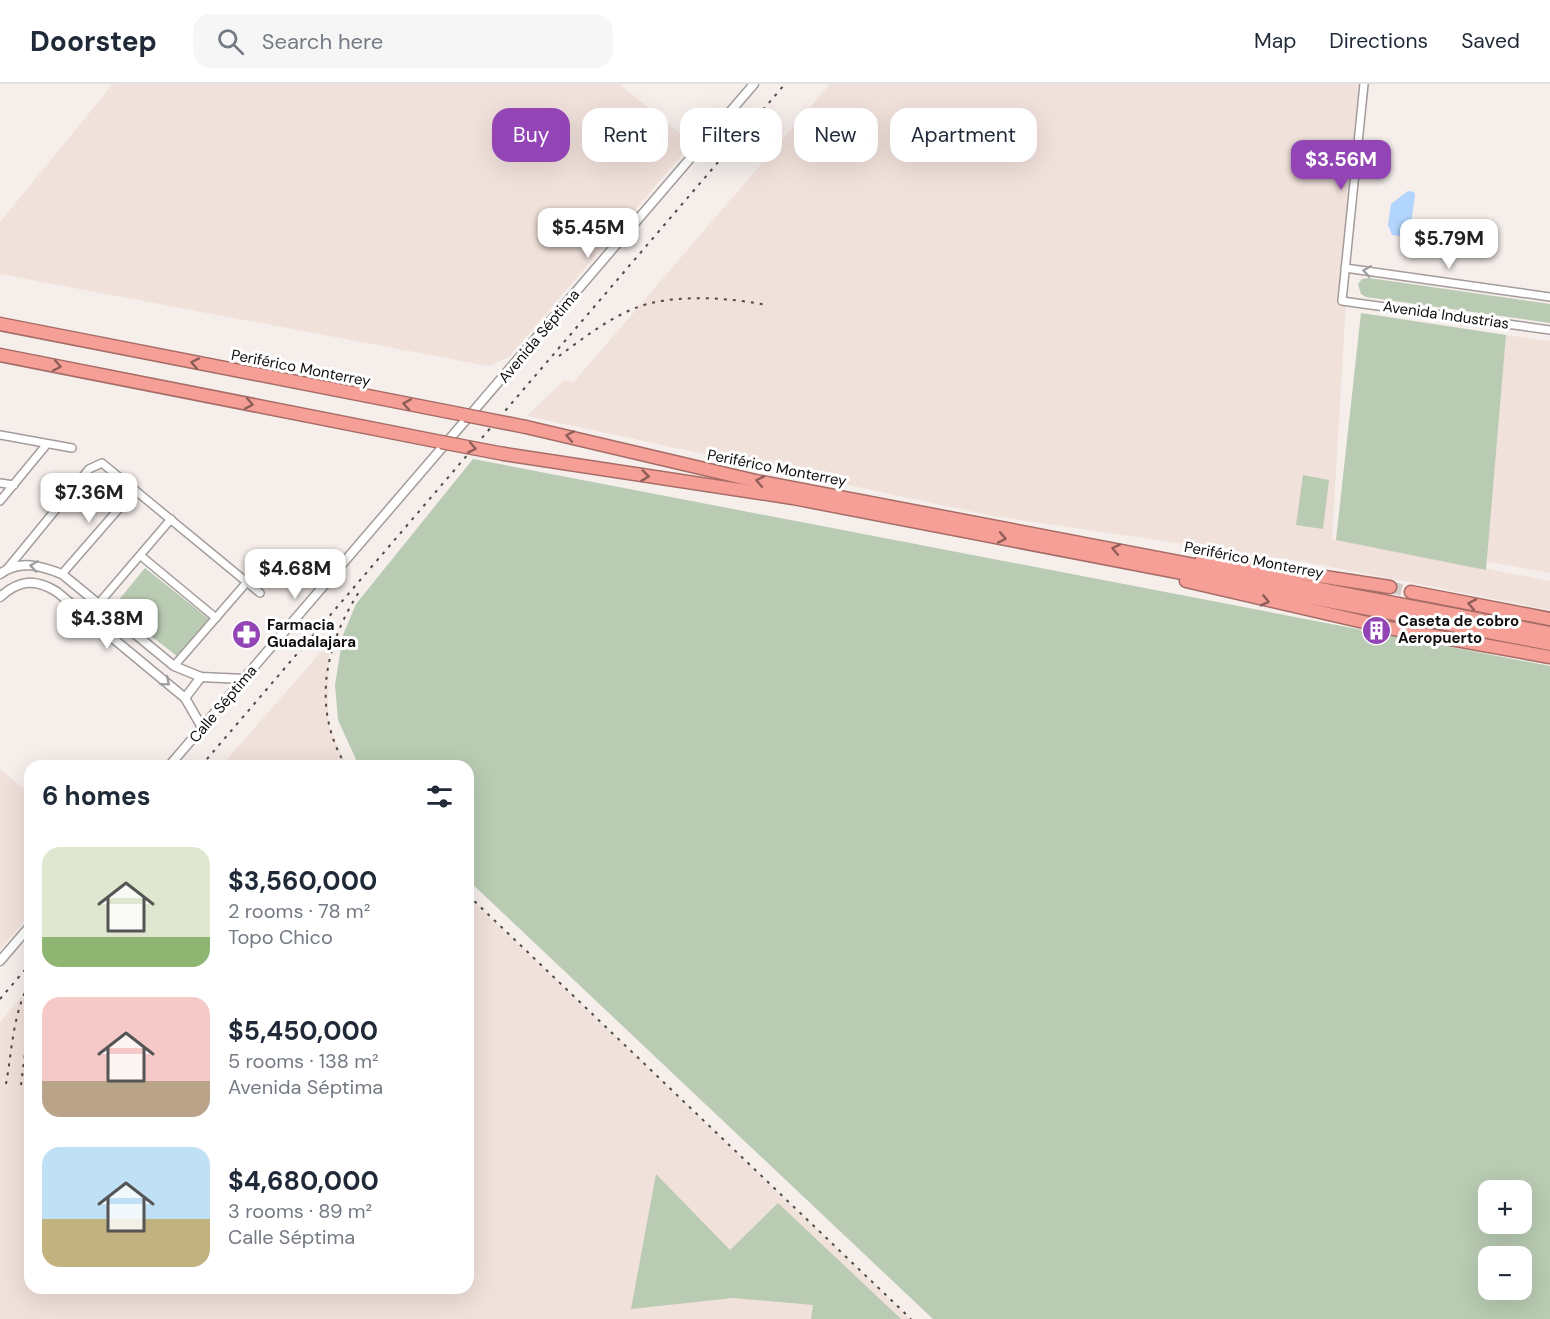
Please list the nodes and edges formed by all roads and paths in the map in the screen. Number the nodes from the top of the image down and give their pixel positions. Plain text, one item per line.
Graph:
1 (754, 84) edge
2 (1364, 84) edge
3 (1345, 268) junction
4 (1550, 297) edge
5 (0, 324) edge
6 (1550, 330) edge
7 (0, 355) edge
8 (0, 435) edge
9 (47, 444) junction
10 (441, 447) junction
11 (72, 448) dead end
12 (0, 483) edge
13 (14, 485) junction
14 (135, 489) junction
15 (0, 501) edge
16 (171, 519) junction
17 (141, 556) junction
18 (1152, 562) junction
19 (4, 572) edge
20 (62, 574) junction
21 (247, 582) junction
22 (1390, 587) tunnel mouth
23 (1411, 592) tunnel mouth
24 (260, 593) dead end
25 (0, 597) edge
26 (98, 606) junction
27 (88, 616) junction
28 (216, 618) junction
29 (1550, 619) edge
30 (1368, 623) tunnel mouth
31 (1389, 628) tunnel mouth
32 (1550, 633) edge
33 (1550, 644) edge
34 (1550, 657) edge
35 (174, 666) junction
36 (201, 677) junction
37 (244, 679) junction
38 (185, 698) junction
39 (203, 729) junction
40 (175, 760) edge
41 (24, 933) edge
42 (0, 961) edge

1 - 10 street, Avenida Séptima
2 - 3 street
4 -> 3 street
3 - 6 street, Avenida Industrias
18 -> 5 highway, Periférico Monterrey, bridge
7 -> 10 highway, Periférico Monterrey
8 - 9 street
9 - 11 street
9 - 13 street
10 -> 18 highway, Periférico Monterrey, bridge
10 - 37 street, Calle Séptima
12 - 13 street
13 - 15 street
14 - 16 street
14 - 19 street
14 - 20 street
16 - 17 street
16 - 21 street
17 - 26 street
17 - 28 street
18 - 22 highway
18 -> 30 highway
18 - 32 highway, Periférico Monterrey
18 - 33 highway, Periférico Monterrey
20 -> 19 street
20 - 26 street
21 - 24 street
21 - 28 street
29 -> 23 highway
25 - 27 street
26 - 27 street
26 - 35 street
27 -> 38 street
28 - 35 street
31 - 34 highway
35 - 36 street
36 - 37 street
36 - 38 street
37 - 39 street, Calle Séptima
38 - 39 street
39 - 40 street, Calle Séptima
41 - 42 street

